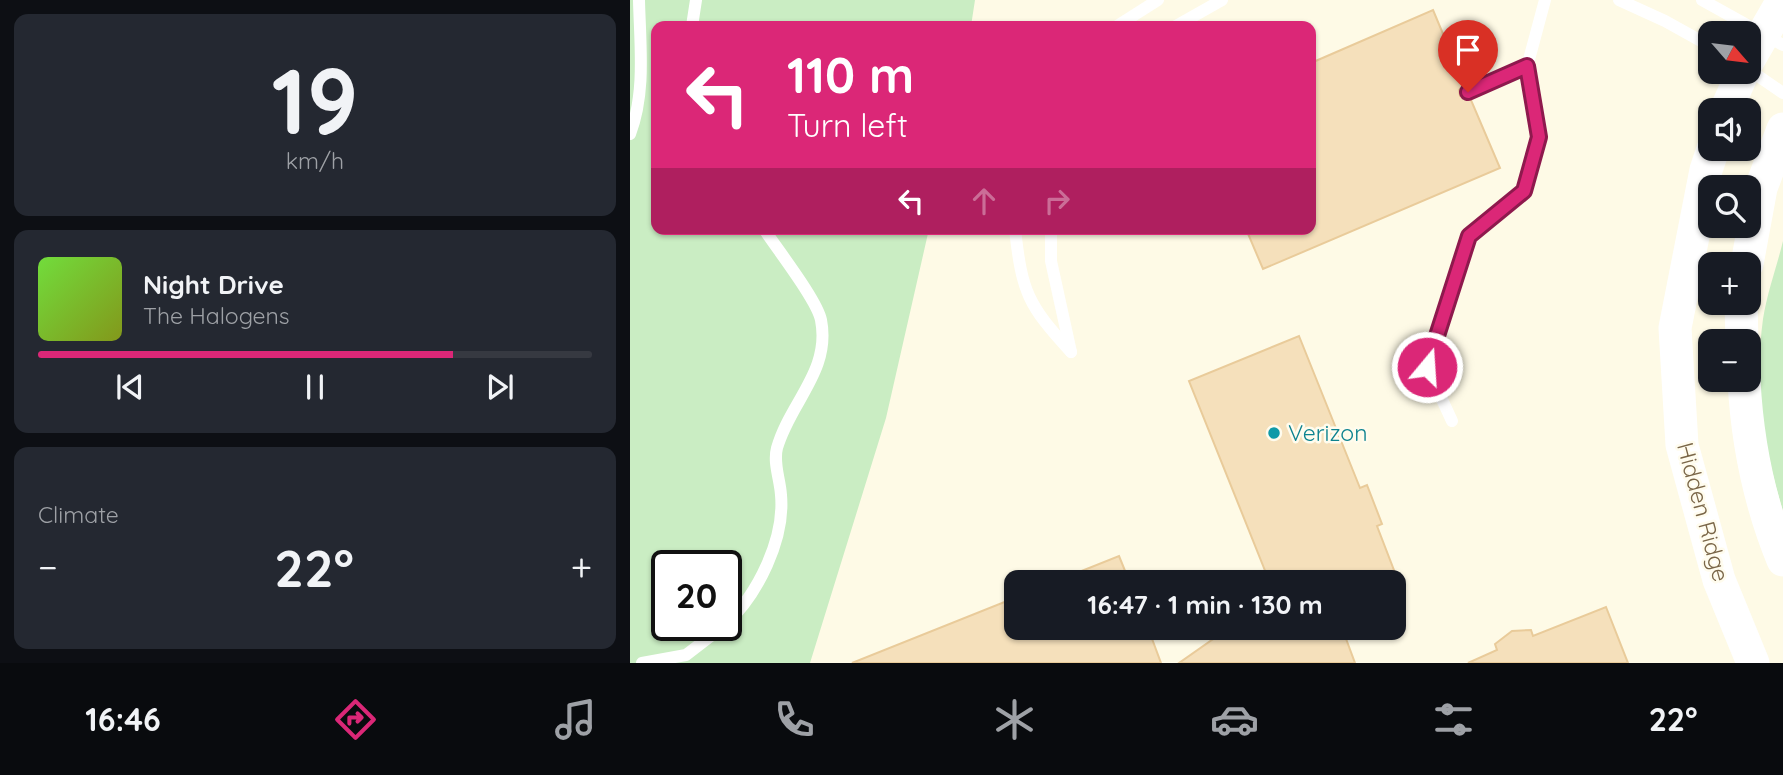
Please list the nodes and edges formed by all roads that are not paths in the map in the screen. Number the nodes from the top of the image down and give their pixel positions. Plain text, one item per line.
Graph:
1 (639, 0) edge
2 (696, 0) edge
3 (1158, 0) edge
4 (1222, 0) edge
5 (1545, 0) edge
6 (1619, 0) edge
7 (1702, 0) edge
8 (1783, 0) edge
9 (693, 21) edge
10 (1125, 21) edge
11 (1185, 21) edge
12 (1698, 39) edge
13 (1765, 46) edge
14 (1527, 66) junction
15 (1761, 78) edge
16 (1468, 92) dead end
17 (1783, 93) edge
18 (1783, 128) edge
19 (630, 134) edge
20 (1709, 161) edge
21 (768, 235) edge
22 (1016, 235) edge
23 (1051, 235) edge
24 (1749, 252) edge
25 (1745, 392) edge
26 (1452, 421) dead end
27 (1783, 560) edge
28 (742, 607) edge
29 (705, 641) edge
30 (682, 659) edge
31 (642, 663) edge
32 (1753, 663) edge

1 - 19 lane
2 - 9 lane
3 - 10 lane
4 - 11 lane
5 - 14 lane
6 - 12 lane
7 - 13 lane
8 - 13 main road
14 - 16 lane
14 - 26 lane
15 - 17 lane
18 - 24 main road
20 - 32 main road, Hidden Ridge
21 - 28 lane
22 - 23 lane
25 - 27 main road
29 - 30 lane
30 - 31 lane

